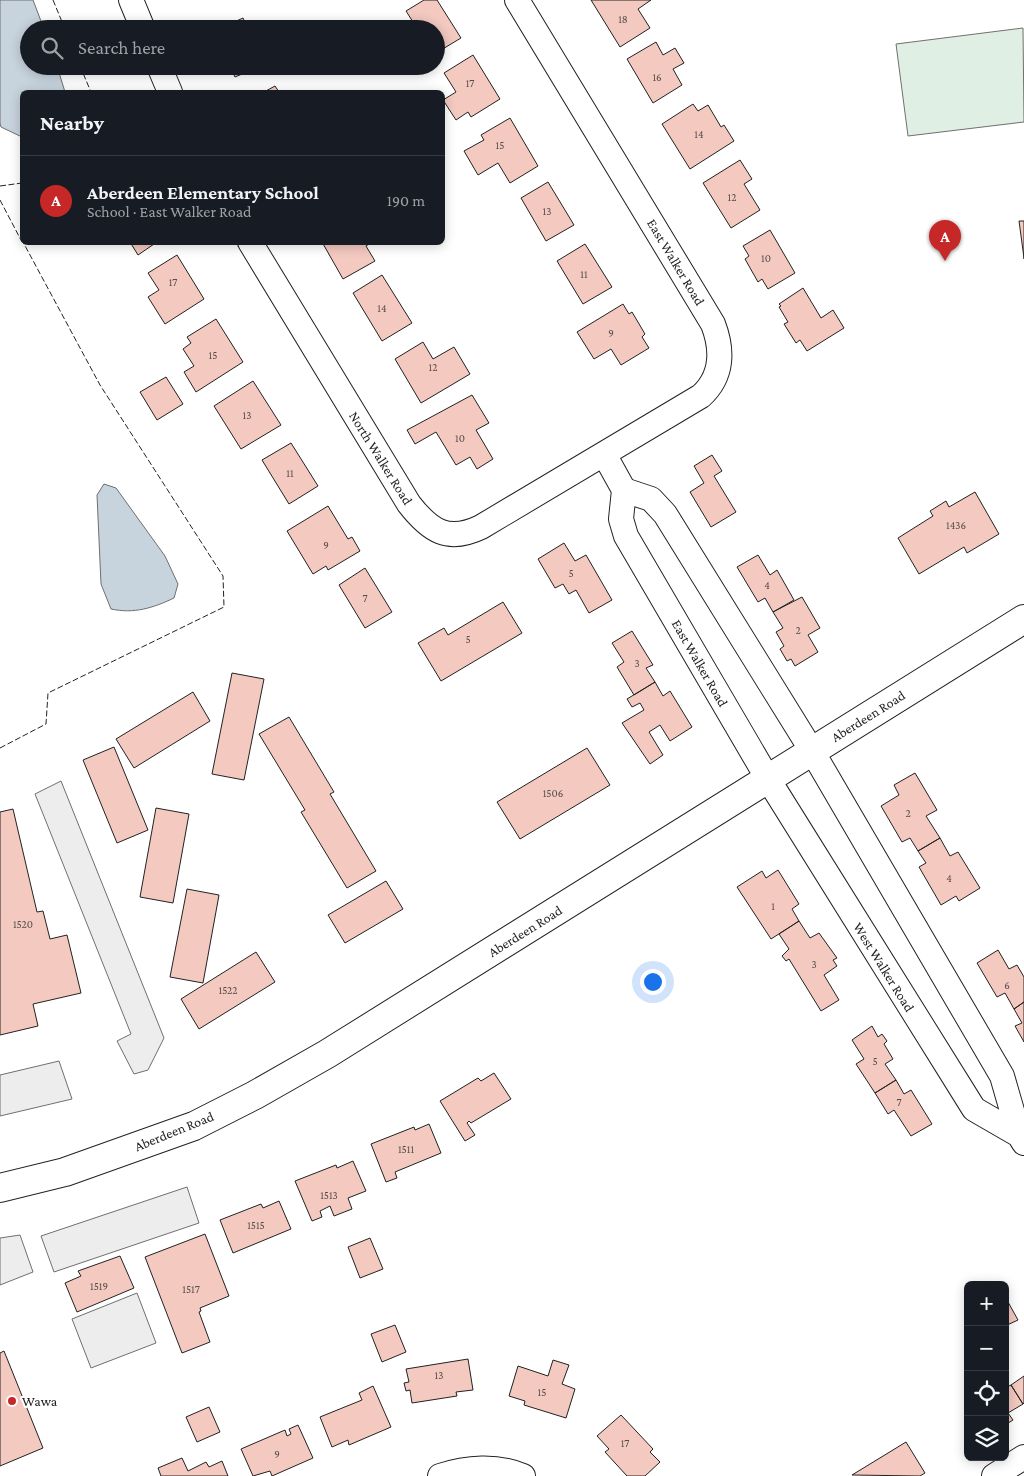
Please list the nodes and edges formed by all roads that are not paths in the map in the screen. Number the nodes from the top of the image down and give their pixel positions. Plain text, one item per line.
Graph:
1 (131, 0) edge
2 (517, 0) edge
3 (139, 20) edge
4 (163, 75) edge
5 (169, 90) edge
6 (252, 245) edge
7 (604, 454) junction
8 (624, 490) junction
9 (1024, 619) edge
10 (812, 751) junction
11 (768, 779) junction
12 (1022, 1139) edge
13 (0, 1188) edge
14 (1024, 1457) edge
15 (440, 1476) edge
16 (523, 1476) edge
17 (994, 1476) edge

1 - 3 street
2 - 7 street, East Walker Road
4 - 5 street
6 - 7 street, North Walker Road
7 - 8 street
8 - 10 street
8 - 11 street, East Walker Road
9 - 10 main road, Aberdeen Road
10 - 11 main road, Aberdeen Road
10 - 12 street, West Walker Road
11 - 12 street, West Walker Road
11 - 13 main road, Aberdeen Road
14 - 17 street
15 - 16 street

